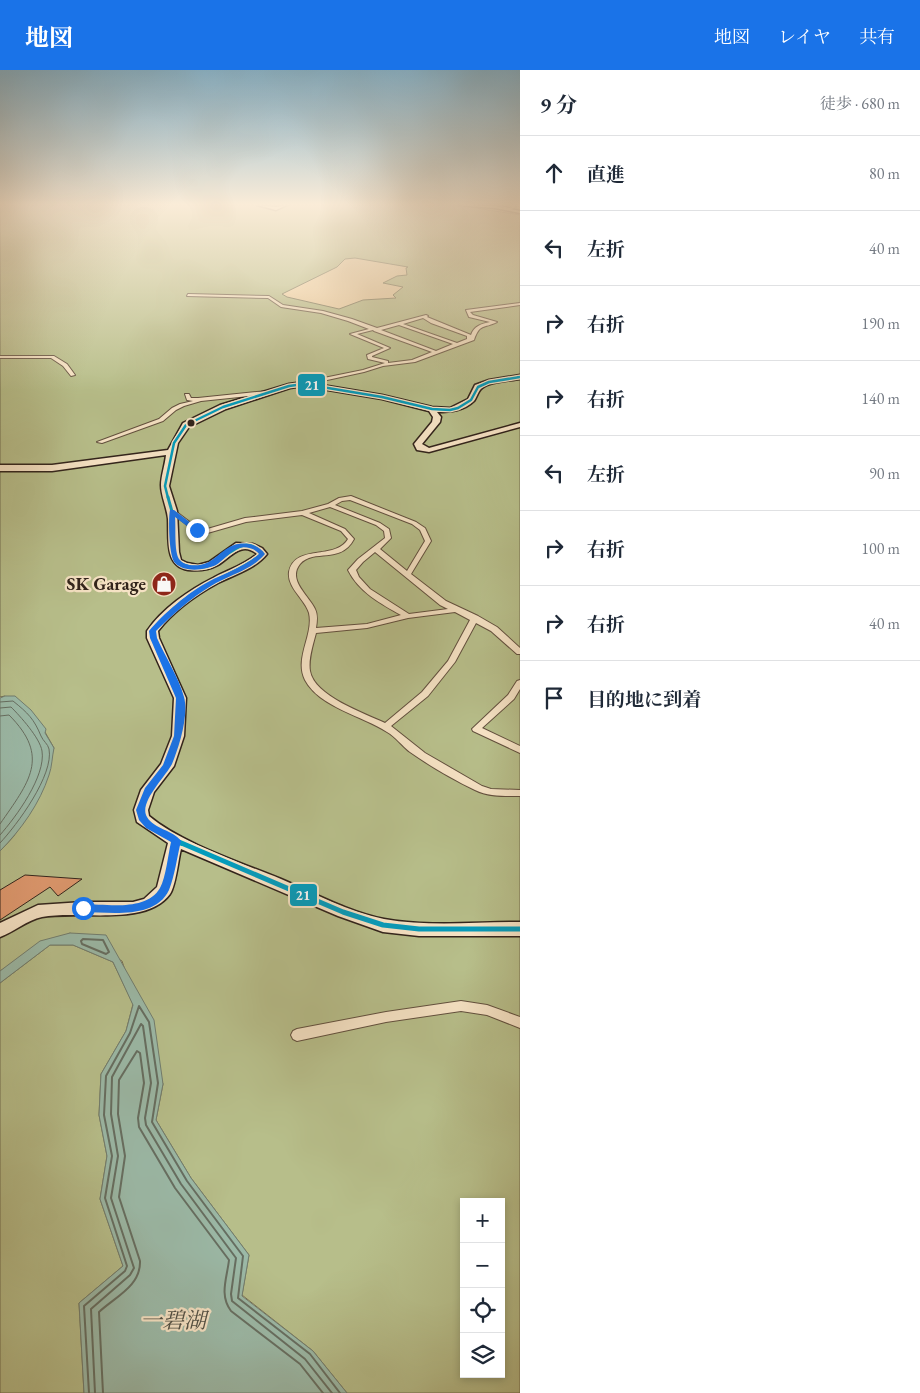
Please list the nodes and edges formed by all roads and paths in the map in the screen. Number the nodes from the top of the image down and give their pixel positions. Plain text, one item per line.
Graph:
1 (188, 294) dead end
2 (520, 304) edge
3 (425, 316) joint
4 (400, 324) junction
5 (374, 330) junction
6 (469, 340) junction
7 (456, 344) junction
8 (435, 352) junction
9 (0, 357) edge
10 (394, 364) junction
11 (74, 375) dead end
12 (520, 377) edge
13 (314, 384) junction
14 (267, 393) junction
15 (187, 395) dead end
16 (198, 400) junction
17 (432, 409) junction
18 (520, 425) edge
19 (100, 442) dead end
20 (170, 452) junction
21 (0, 468) edge
22 (330, 505) junction
23 (172, 511) junction
24 (303, 513) junction
25 (375, 549) junction
26 (408, 574) junction
27 (458, 610) junction
28 (408, 616) junction
29 (475, 618) junction
30 (314, 631) junction
31 (520, 652) edge
32 (520, 683) edge
33 (385, 727) junction
34 (520, 750) edge
35 (520, 793) edge
36 (176, 841) junction
37 (520, 928) edge
38 (0, 930) edge
39 (520, 1023) edge
40 (297, 1035) dead end

1 - 5 street
2 - 6 street
3 - 4 street
3 - 6 street
4 - 5 street
4 - 7 street
5 - 8 street
5 - 10 street
6 - 7 street
7 - 8 street
8 - 10 street
9 - 11 street
10 - 13 street
12 - 17 street
13 - 14 street
13 - 17 street
14 - 16 street
14 - 20 street
15 - 16 street
16 - 19 street
17 - 18 street
20 - 21 street
20 - 23 street
22 - 24 street
22 - 25 street
22 - 26 street
23 - 24 street
23 - 36 street
24 - 30 street
25 - 26 street
25 - 28 street
26 - 27 street
27 - 28 street
27 - 29 street
28 - 30 street
29 - 31 street
29 - 33 street
30 - 33 street
32 - 34 street
33 - 35 street
36 - 37 street
36 - 38 street
39 - 40 street

